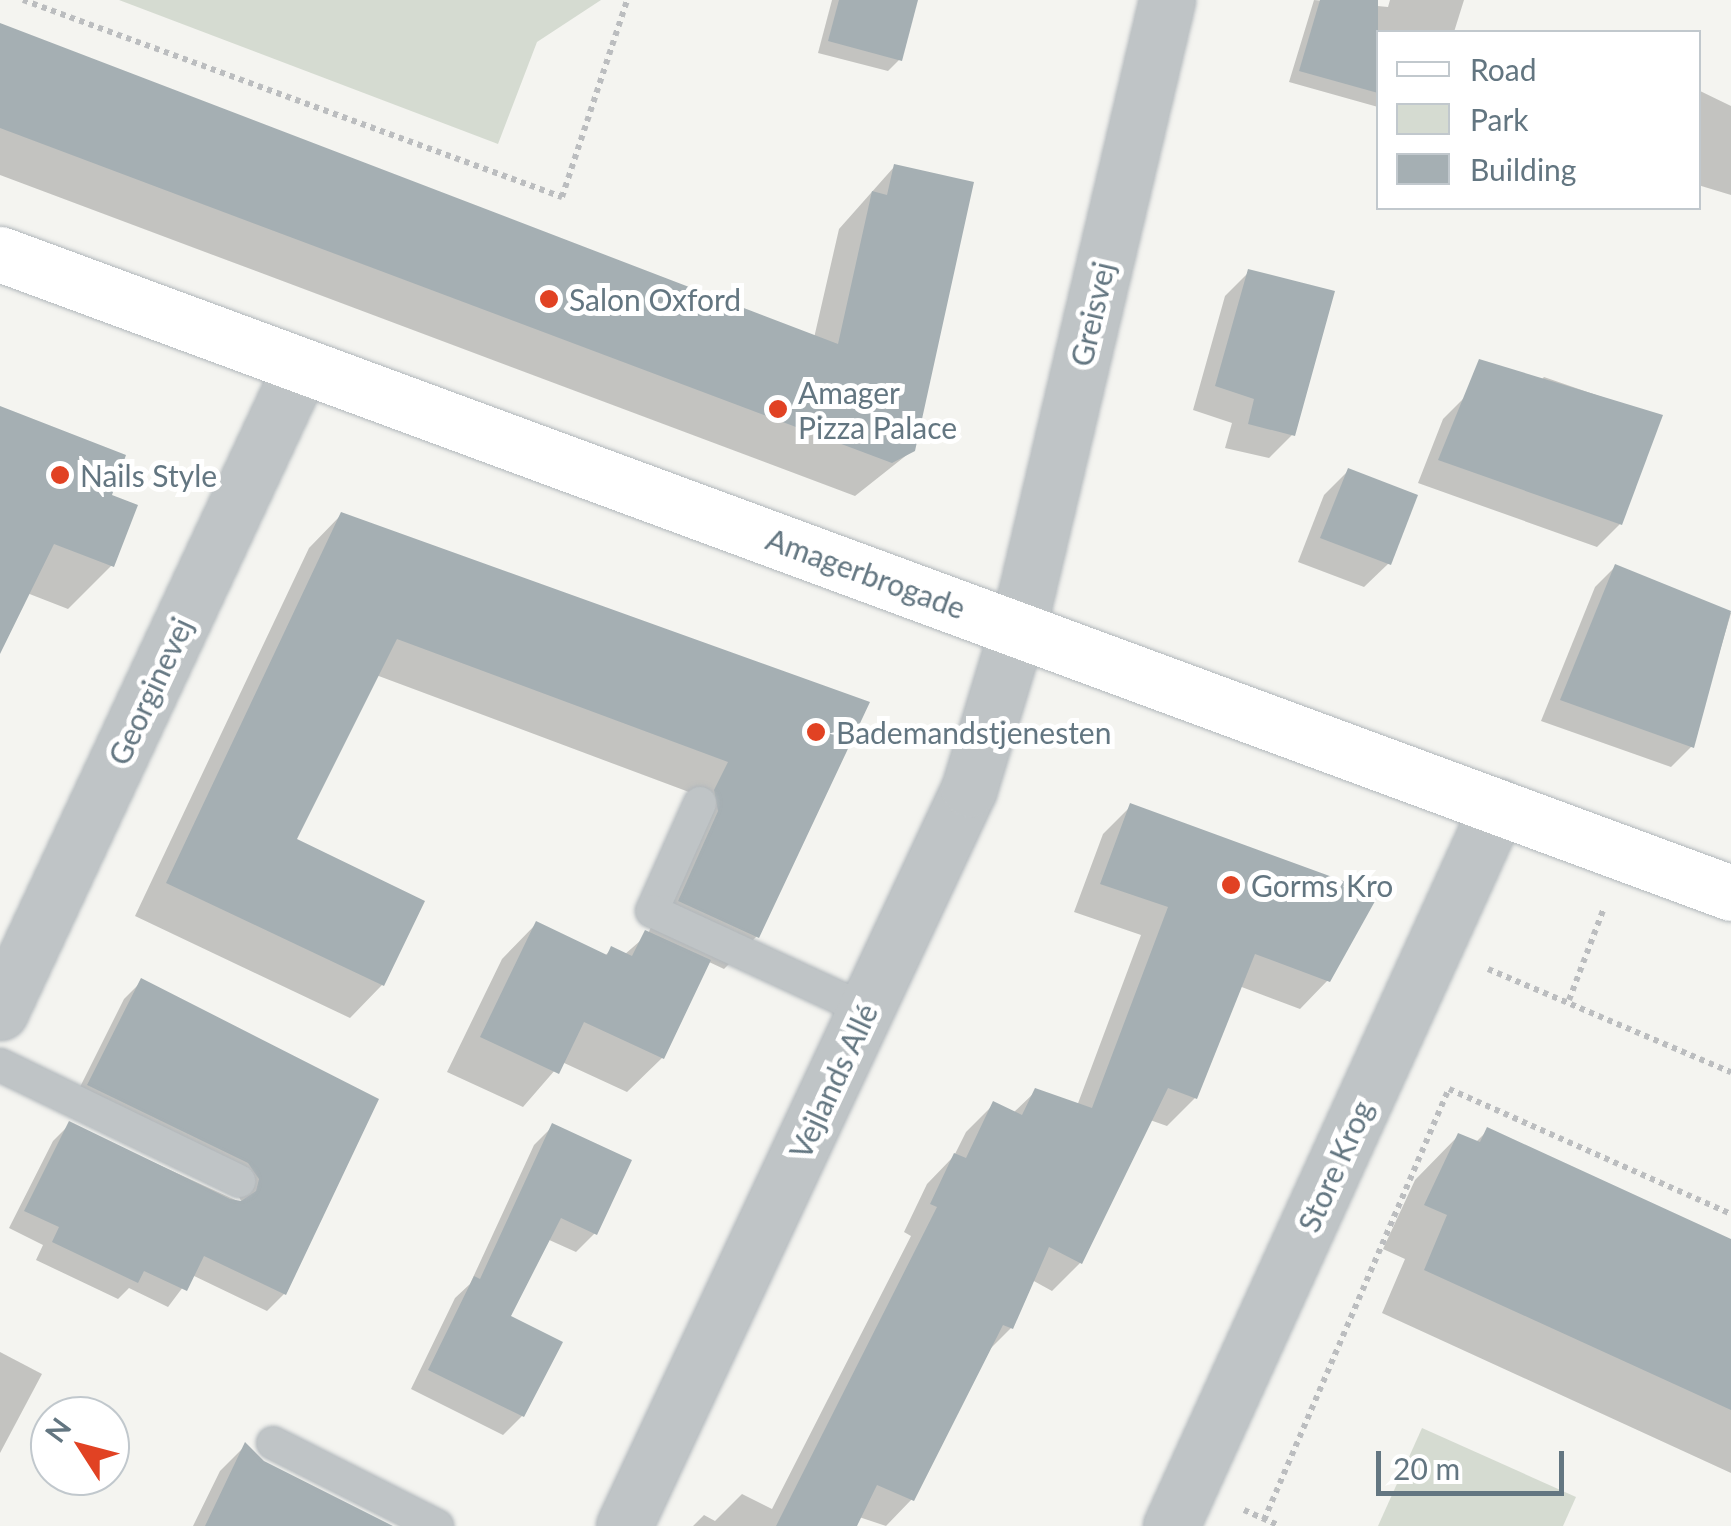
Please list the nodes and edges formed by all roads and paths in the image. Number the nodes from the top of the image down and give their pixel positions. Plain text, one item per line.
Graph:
1 (23, 0) edge
2 (627, 0) edge
3 (1167, 0) edge
4 (0, 254) edge
5 (300, 370) junction
6 (1018, 628) junction
7 (700, 803) dead end
8 (1498, 806) junction
9 (1625, 853) junction
10 (1731, 893) edge
11 (1434, 948) junction
12 (1569, 1000) junction
13 (866, 1010) junction
14 (0, 1012) edge
15 (0, 1065) edge
16 (1731, 1072) edge
17 (239, 1181) dead end
18 (1731, 1214) edge
19 (274, 1443) dead end
20 (1264, 1520) dead end
21 (436, 1526) edge
22 (624, 1526) edge
23 (1171, 1526) edge

1 - 2 path
3 - 6 street, Greisvej
4 - 5 street, Amagerbrogade
5 - 6 street, Amagerbrogade
5 - 14 street, Georginevej
6 - 8 street, Amagerbrogade
6 - 13 street, Vejlands Allé
7 - 13 lane
8 - 9 street, Amagerbrogade
8 - 11 street, Store Krog
9 - 10 street, Amagerbrogade
9 - 12 path
11 - 12 path
11 - 23 street, Store Krog
12 - 16 path
13 - 22 street, Vejlands Allé
15 - 17 lane
18 - 20 path
19 - 21 lane

